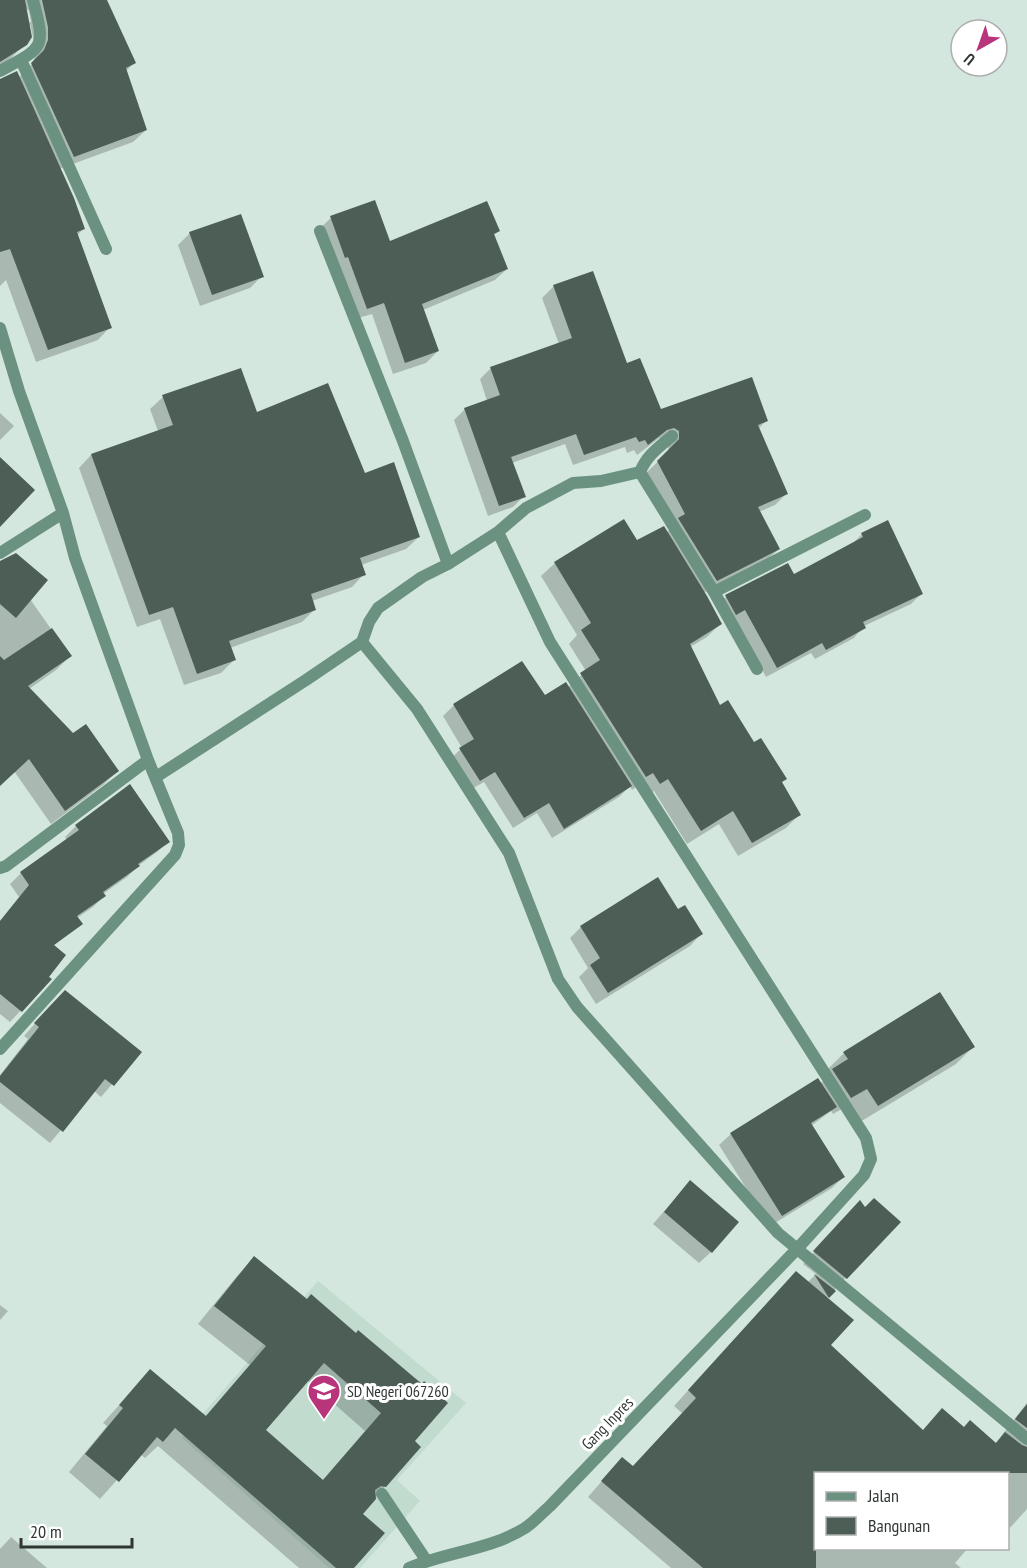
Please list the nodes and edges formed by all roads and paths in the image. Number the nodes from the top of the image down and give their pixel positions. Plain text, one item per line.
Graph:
1 (33, 0) edge
2 (21, 60) junction
3 (0, 71) edge
4 (320, 231) dead end
5 (106, 249) dead end
6 (0, 328) edge
7 (672, 436) dead end
8 (640, 472) junction
9 (63, 513) junction
10 (865, 515) dead end
11 (498, 532) junction
12 (0, 553) edge
13 (448, 564) junction
14 (714, 592) junction
15 (362, 642) junction
16 (757, 669) dead end
17 (148, 760) junction
18 (156, 777) junction
19 (0, 868) edge
20 (0, 1049) edge
21 (796, 1250) junction
22 (1027, 1439) edge
23 (382, 1494) dead end
24 (426, 1560) junction
25 (409, 1568) edge

1 - 2 street
2 - 3 street
2 - 5 street
4 - 13 street
6 - 9 street
7 - 8 street
8 - 11 street
8 - 14 street
9 - 12 street
9 - 17 street
10 - 14 street
11 - 13 street
11 - 21 street, Gang Inpres
13 - 15 street
14 - 16 street
15 - 18 street
15 - 21 street
17 - 18 street
17 - 19 street
18 - 20 street
21 - 22 street
21 - 24 street, Gang Inpres
23 - 24 street
24 - 25 street, Gang Inpres

